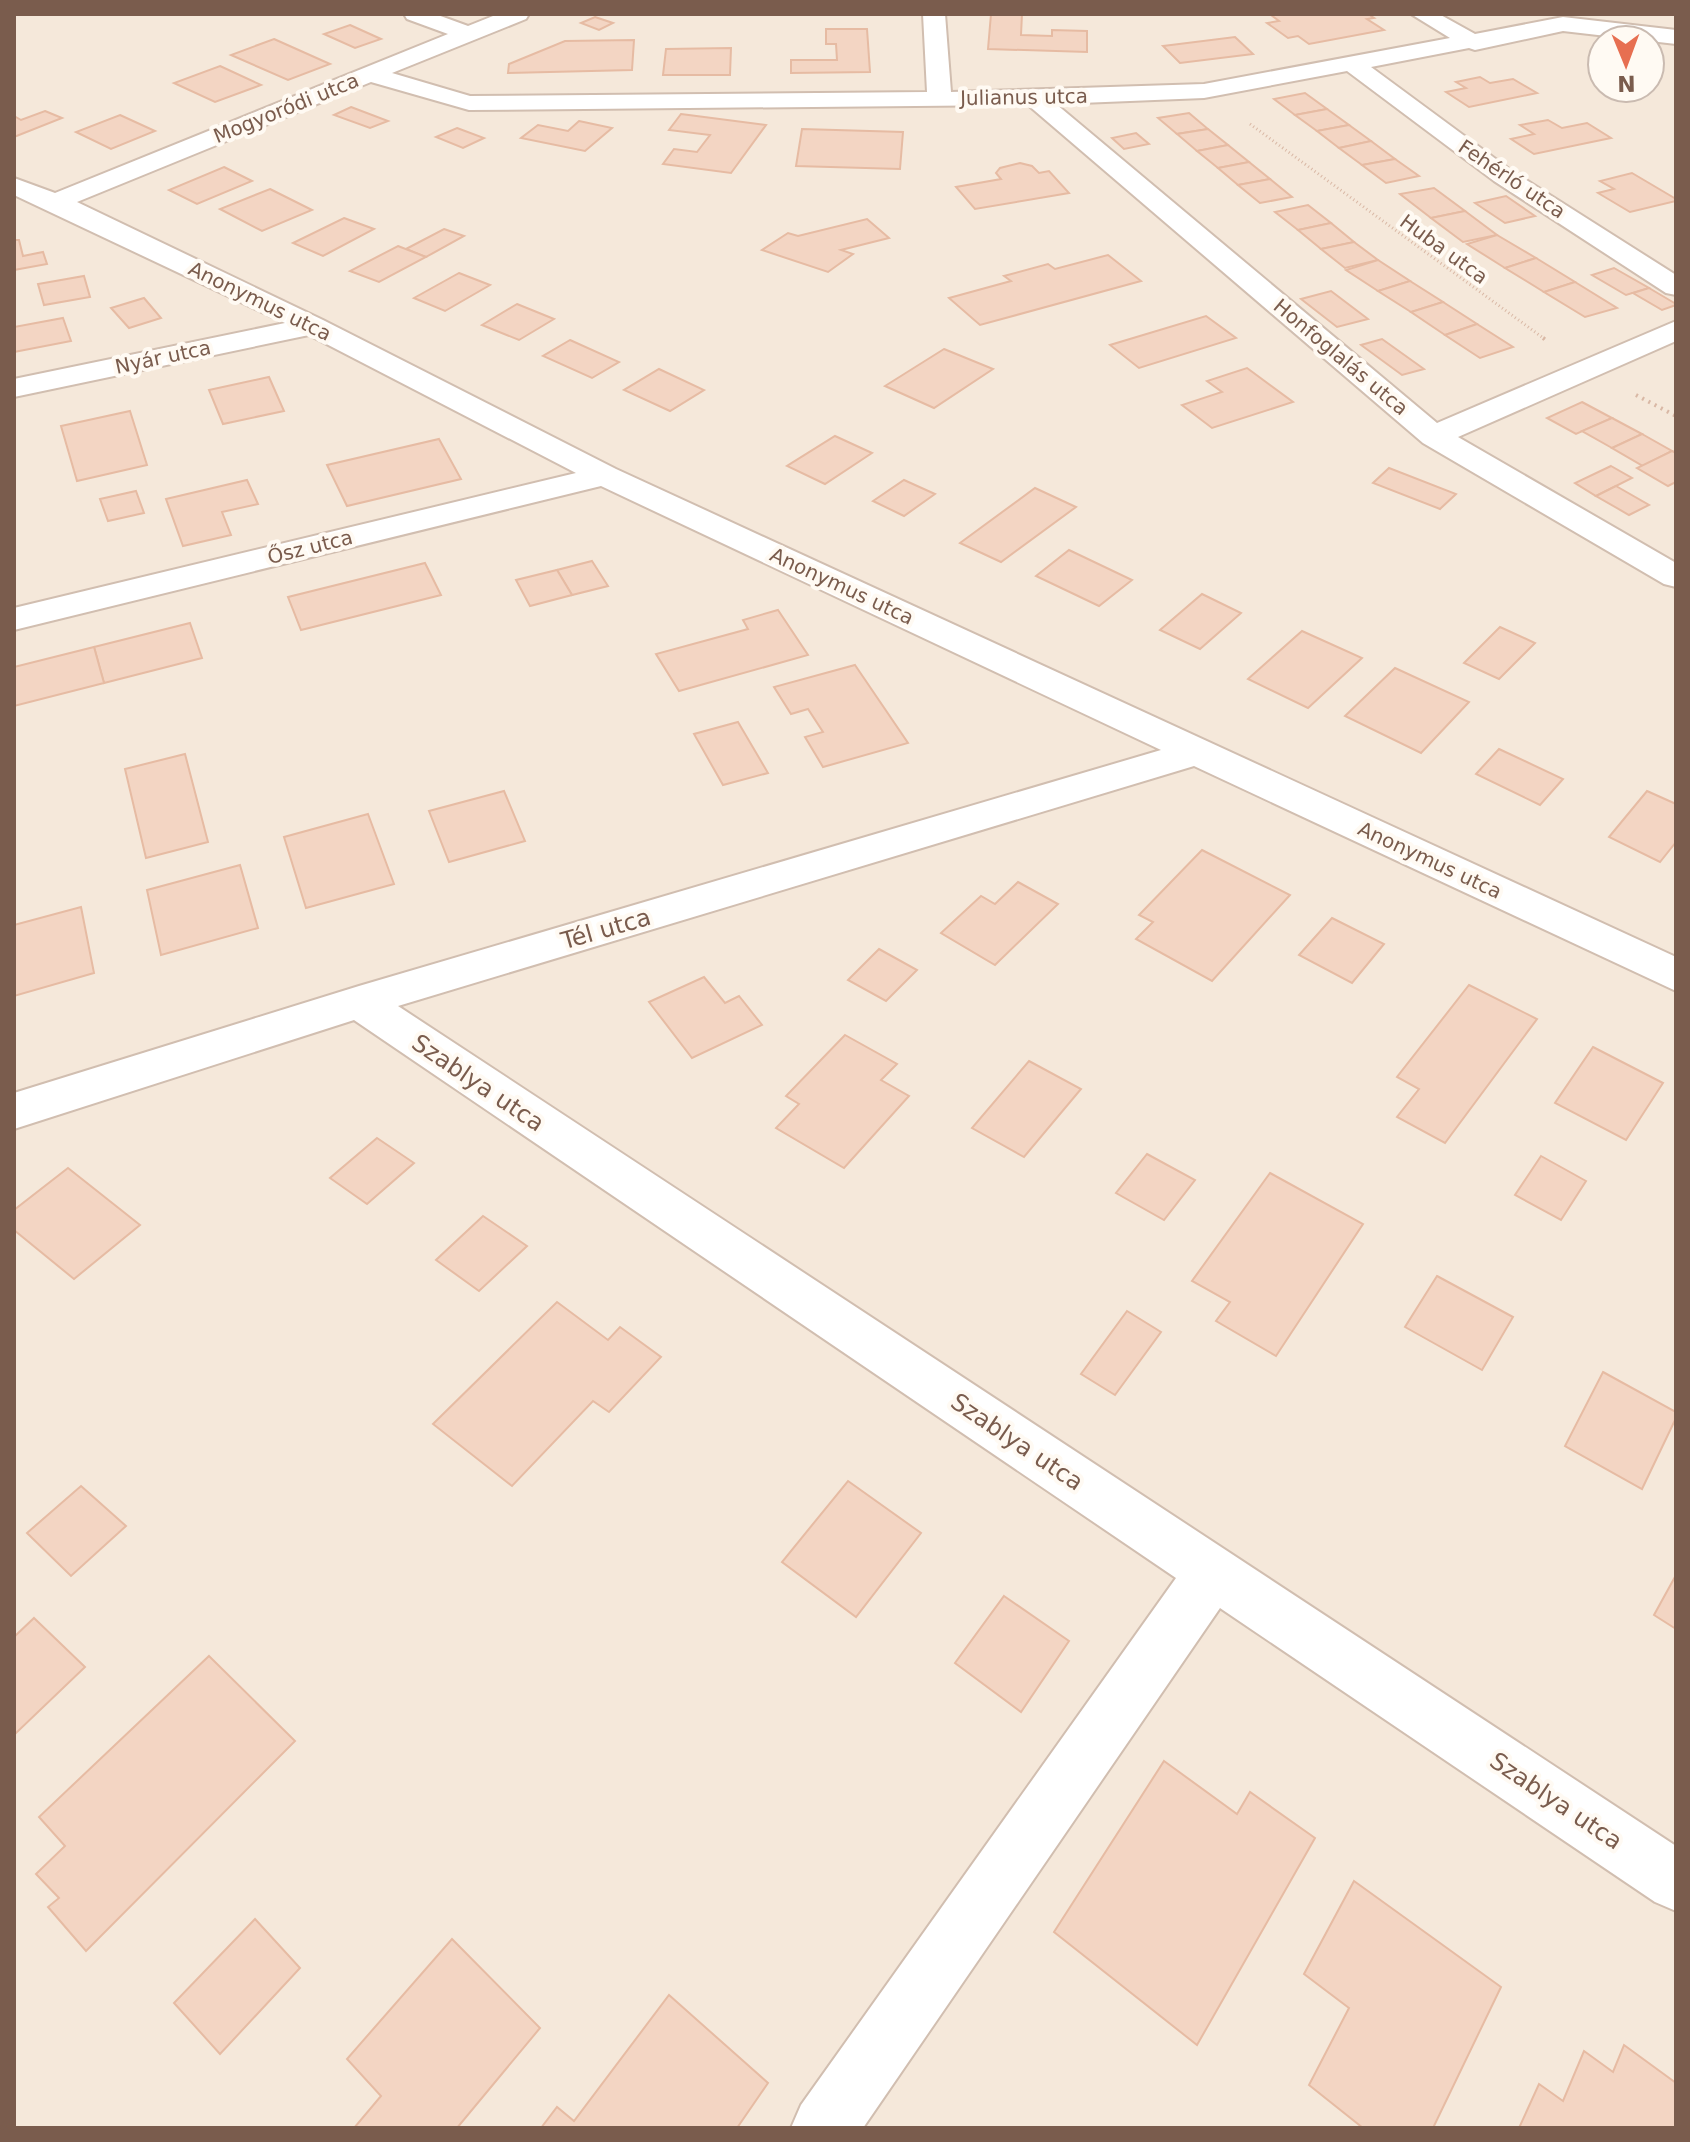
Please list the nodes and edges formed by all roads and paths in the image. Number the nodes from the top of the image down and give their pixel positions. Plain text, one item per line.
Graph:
1 (415, 14) edge
2 (518, 14) edge
3 (934, 14) edge
4 (1422, 14) edge
5 (467, 34) junction
6 (1676, 37) edge
7 (1475, 43) junction
8 (1352, 64) junction
9 (369, 74) junction
10 (1204, 91) junction
11 (1034, 98) junction
12 (939, 99) junction
13 (14, 186) edge
14 (55, 202) junction
15 (1676, 287) edge
16 (313, 326) junction
17 (1676, 330) edge
18 (1587, 370) junction
19 (14, 388) edge
20 (1676, 416) edge
21 (1434, 436) junction
22 (605, 476) junction
23 (1676, 577) edge
24 (14, 619) edge
25 (1198, 752) junction
26 (1676, 975) edge
27 (359, 1002) junction
28 (14, 1111) edge
29 (1213, 1572) junction
30 (1676, 1881) edge
31 (824, 2128) edge

1 - 5 street
2 - 5 street, Mogyoródi utca
3 - 12 street
4 - 7 street
5 - 9 street, Mogyoródi utca
6 - 7 street, Julianus utca
7 - 8 street, Julianus utca
8 - 10 street, Julianus utca
8 - 15 street, Fehérló utca
9 - 12 street, Julianus utca
9 - 14 street, Mogyoródi utca
10 - 11 street, Julianus utca
10 - 18 path, Huba utca
11 - 12 street, Julianus utca
11 - 21 street, Honfoglalás utca
13 - 14 street, Anonymus utca
14 - 16 street, Anonymus utca
16 - 19 street, Nyár utca
16 - 22 street, Anonymus utca
17 - 18 street
18 - 20 path, Huba utca
18 - 21 street
21 - 23 street, Honfoglalás utca
22 - 24 street, Ősz utca
22 - 25 street, Anonymus utca
25 - 26 street, Anonymus utca
25 - 27 street, Tél utca
27 - 28 street, Tél utca
27 - 29 street, Szablya utca
29 - 30 street, Szablya utca
29 - 31 street

